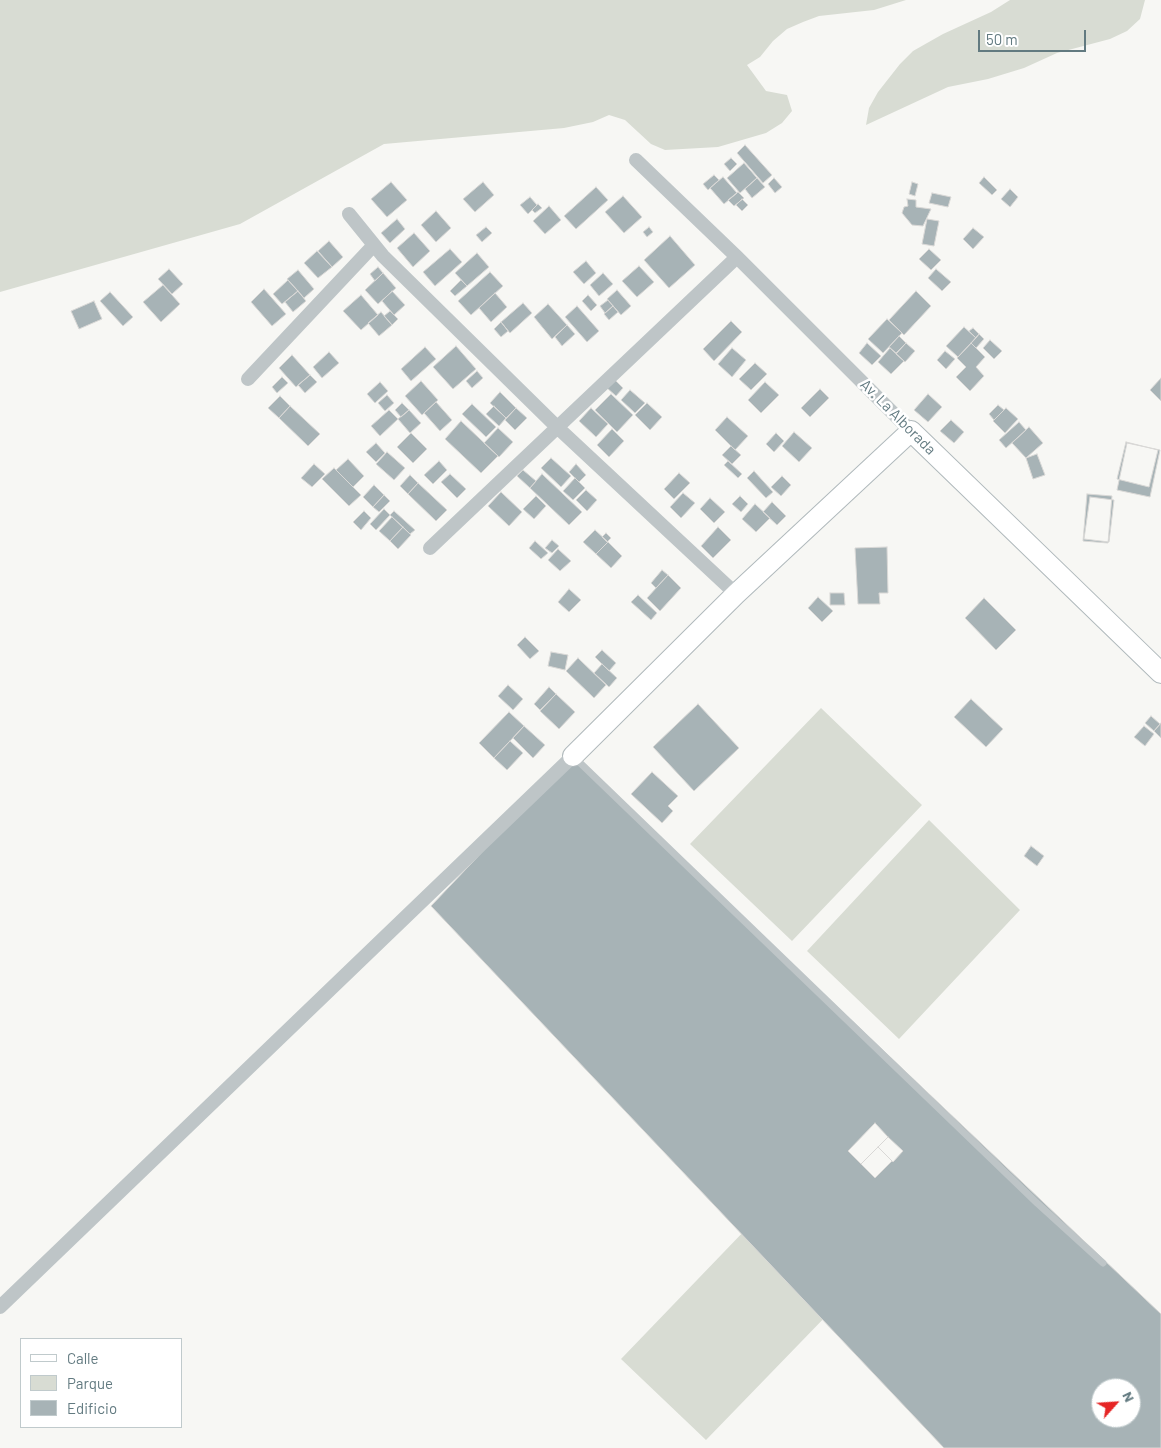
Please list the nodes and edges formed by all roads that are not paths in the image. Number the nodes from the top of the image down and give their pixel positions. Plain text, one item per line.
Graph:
1 (636, 160) dead end
2 (349, 214) dead end
3 (374, 246) junction
4 (737, 257) junction
5 (248, 379) dead end
6 (557, 427) junction
7 (911, 431) junction
8 (430, 548) dead end
9 (736, 594) junction
10 (1161, 673) edge
11 (573, 756) junction
12 (1103, 1263) dead end
13 (0, 1307) edge

1 - 4 street, Av. La Alborada
2 - 3 street
3 - 5 street
3 - 6 street
4 - 6 street
4 - 7 street, Av. La Alborada
6 - 8 street
6 - 9 street
7 - 9 main road
7 - 10 main road, Av. La Alborada
9 - 11 main road
11 - 12 lane
11 - 13 street

